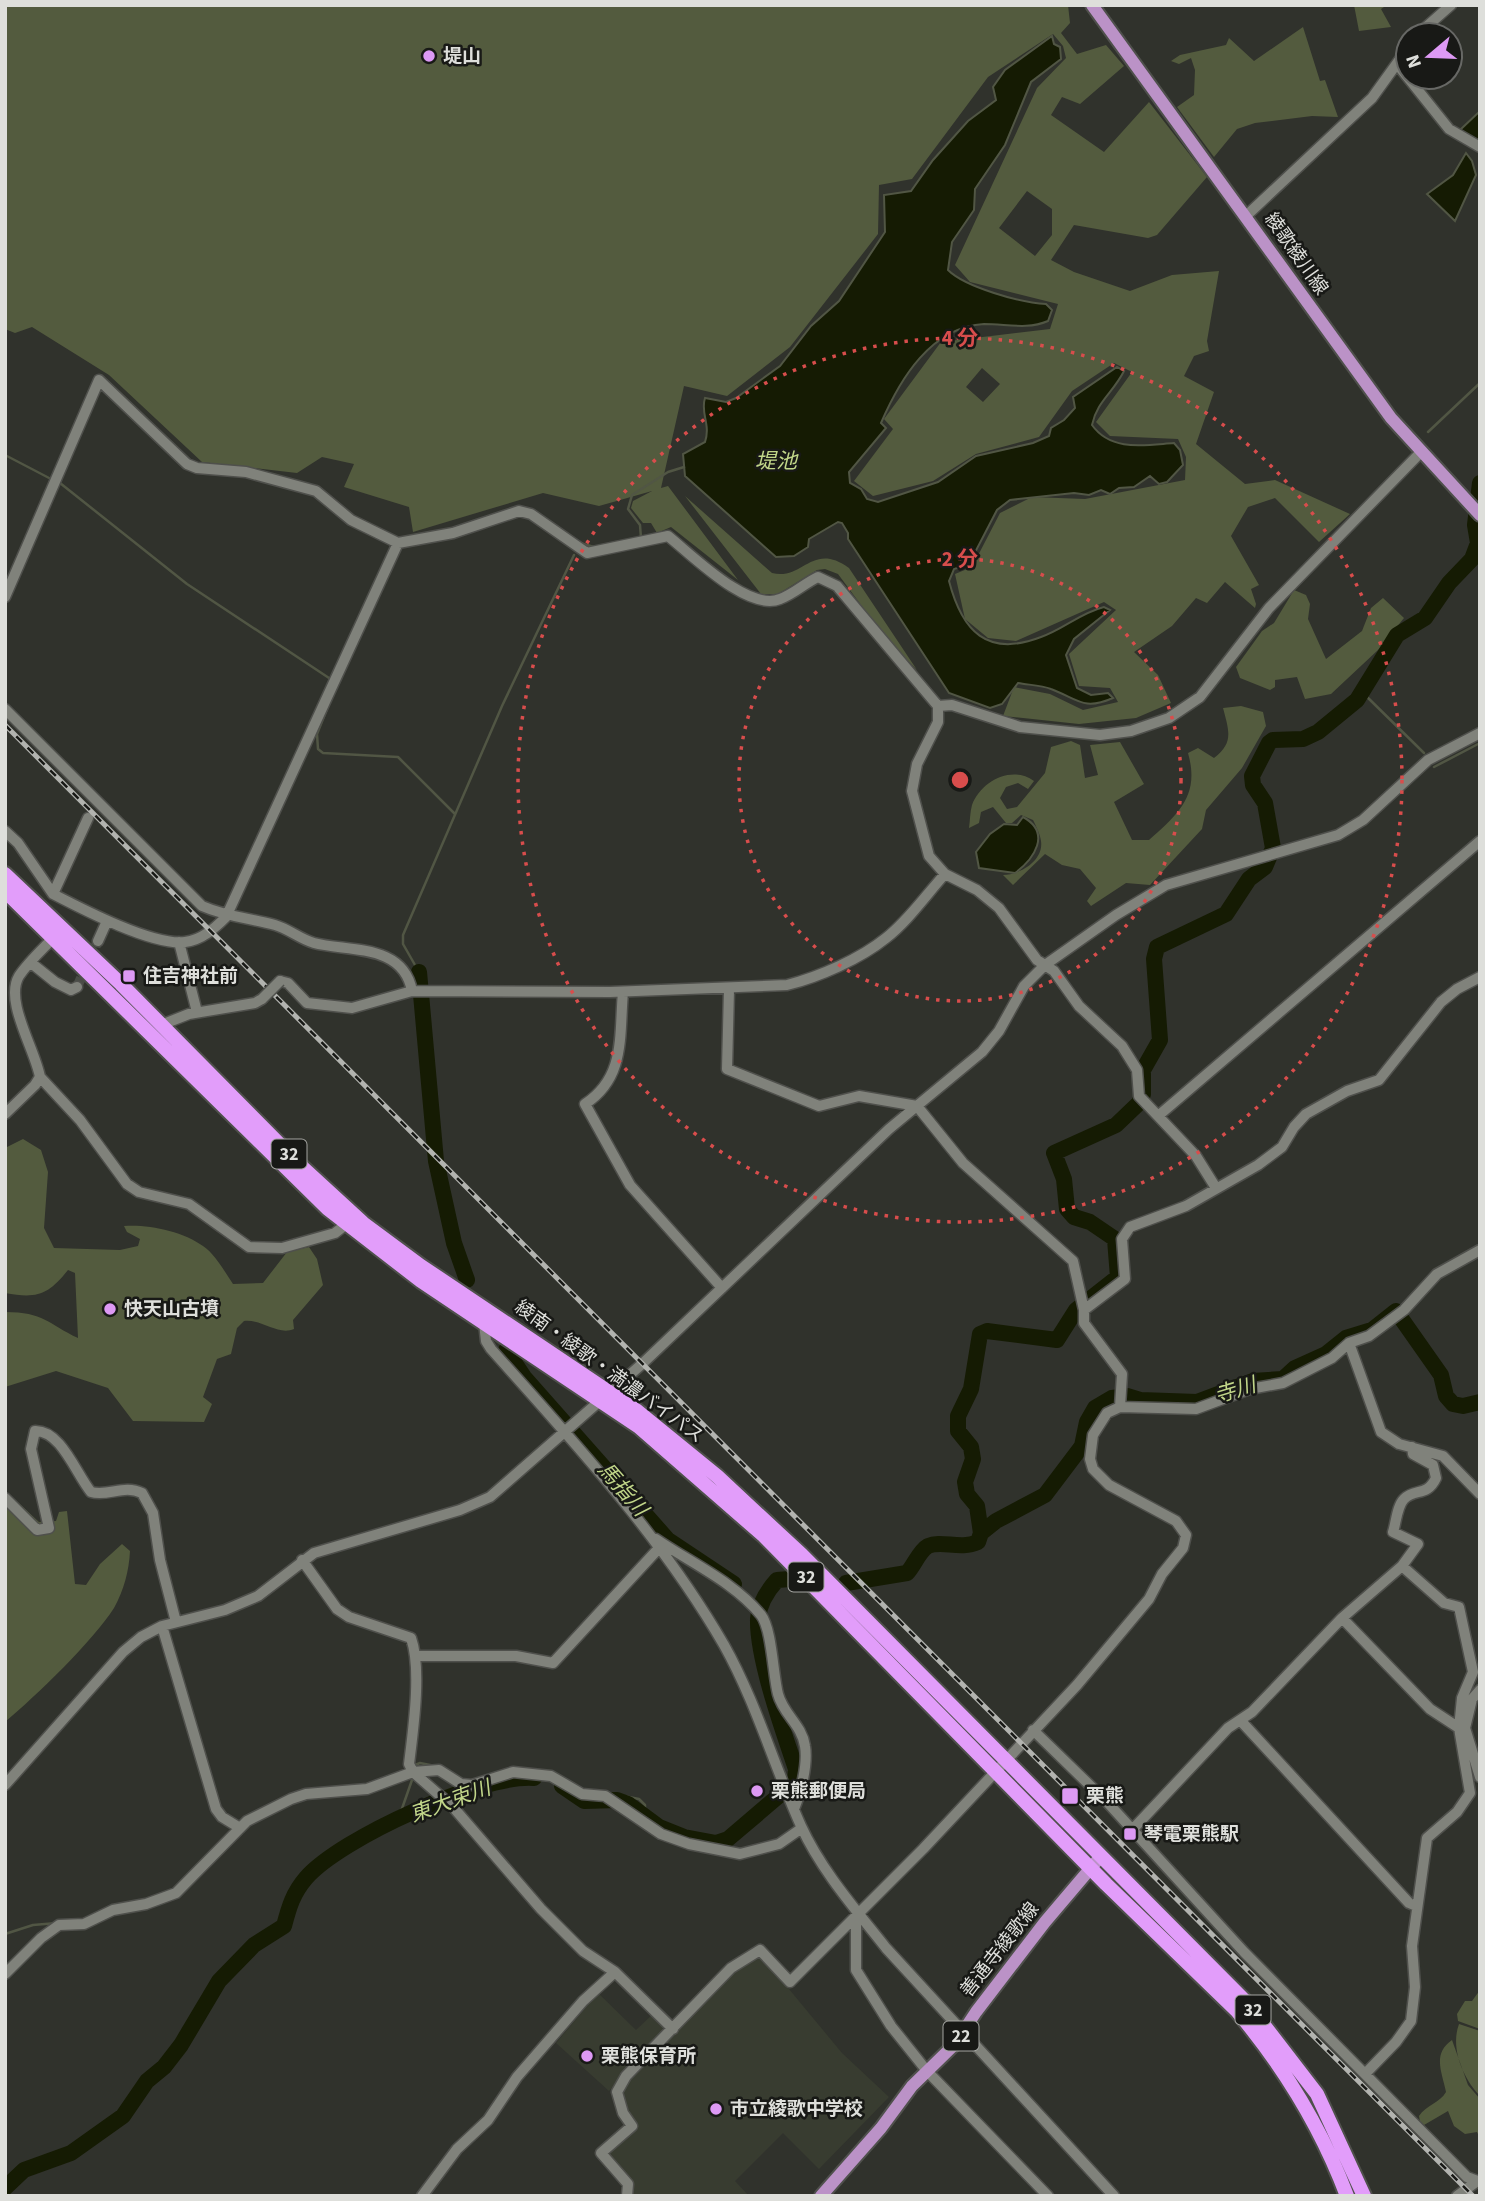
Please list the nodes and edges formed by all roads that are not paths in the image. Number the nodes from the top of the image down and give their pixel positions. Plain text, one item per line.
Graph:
1 (1092, 5) edge
2 (1451, 5) edge
3 (1433, 21) edge
4 (1394, 68) edge
5 (1418, 91) edge
6 (1480, 148) edge
7 (1246, 216) junction
8 (1422, 451) junction
9 (1480, 515) edge
10 (398, 543) junction
11 (5, 597) edge
12 (938, 706) junction
13 (5, 709) edge
14 (1480, 733) edge
15 (89, 818) dead end
16 (5, 831) edge
17 (1480, 841) edge
18 (5, 874) edge
19 (946, 874) junction
20 (5, 891) edge
21 (53, 894) junction
22 (226, 917) junction
23 (107, 921) junction
24 (59, 932) junction
25 (97, 941) tunnel mouth
26 (179, 942) junction
27 (30, 962) junction
28 (1045, 965) junction
29 (1480, 977) edge
30 (77, 986) dead end
31 (729, 990) junction
32 (417, 992) junction
33 (624, 992) junction
34 (197, 1012) junction
35 (161, 1025) junction
36 (40, 1077) junction
37 (917, 1106) junction
38 (5, 1114) edge
39 (1158, 1116) junction
40 (1216, 1188) junction
41 (351, 1220) junction
42 (1480, 1250) edge
43 (722, 1288) junction
44 (1083, 1306) junction
45 (484, 1323) junction
46 (1349, 1343) junction
47 (604, 1396) junction
48 (1121, 1400) junction
49 (567, 1429) junction
50 (1412, 1447) junction
51 (1480, 1494) edge
52 (5, 1498) edge
53 (649, 1533) junction
54 (659, 1548) junction
55 (302, 1560) junction
56 (1402, 1566) junction
57 (1342, 1618) junction
58 (176, 1622) junction
59 (162, 1626) junction
60 (415, 1656) junction
61 (1480, 1690) edge
62 (1240, 1720) junction
63 (1462, 1728) junction
64 (1033, 1730) junction
65 (1001, 1766) junction
66 (413, 1772) junction
67 (1480, 1777) edge
68 (5, 1785) edge
69 (794, 1809) junction
70 (238, 1827) junction
71 (802, 1828) junction
72 (1133, 1829) junction
73 (1101, 1856) junction
74 (1091, 1868) junction
75 (1416, 1906) junction
76 (858, 1915) junction
77 (615, 1972) junction
78 (5, 1974) edge
79 (673, 2029) junction
80 (963, 2032) junction
81 (927, 2071) junction
82 (1365, 2074) junction
83 (1478, 2182) edge
84 (422, 2196) edge
85 (627, 2196) edge
86 (821, 2196) edge
87 (1048, 2196) edge
88 (1114, 2196) edge
89 (1347, 2196) edge
90 (1364, 2196) edge
91 (1457, 2196) edge

1 - 7 main road, 綾歌綾川線
2 - 3 street
4 - 7 street
5 - 6 street
7 - 8 main road, 綾歌綾川線
8 - 9 main road, 綾歌綾川線
8 - 12 street
10 - 11 street
10 - 12 street
10 - 22 street
12 - 19 street
13 - 22 street
14 - 28 street
15 - 21 street
16 - 21 street
17 - 39 street
18 - 24 highway, 綾南・綾歌・満濃バイパス / 32
19 - 28 street
19 - 31 street
20 - 24 highway, 綾南・綾歌・満濃バイパス / 32
21 - 23 street
22 - 26 street
22 - 32 street
23 - 25 street
23 - 26 street
24 - 27 street
24 - 35 highway, 綾南・綾歌・満濃バイパス / 32
24 - 41 highway, 綾南・綾歌・満濃バイパス / 32
26 - 34 street
27 - 30 street
27 - 36 street
28 - 37 street
28 - 39 street
29 - 40 street
31 - 33 street
31 - 37 street
32 - 33 street
32 - 34 street, bridge
33 - 43 street
34 - 35 street
35 - 41 highway, 綾南・綾歌・満濃バイパス / 32
36 - 38 street
36 - 41 street
37 - 43 street
37 - 44 street
39 - 40 street
40 - 44 street
41 - 45 highway, 綾南・綾歌・満濃バイパス / 32
41 - 47 highway, 綾南・綾歌・満濃バイパス / 32
42 - 46 street
43 - 47 street
44 - 48 street
45 - 47 highway, 綾南・綾歌・満濃バイパス / 32
45 - 49 street
46 - 48 street
46 - 50 street
47 - 49 street
47 - 65 highway, 綾南・綾歌・満濃バイパス / 32
48 - 64 street
49 - 53 street
49 - 55 street
50 - 51 street
50 - 56 street
52 - 58 street
53 - 54 street
53 - 69 street
54 - 60 street
54 - 69 street
55 - 58 street
55 - 60 street
56 - 57 street
56 - 63 street
57 - 62 street
57 - 63 street
58 - 59 street
59 - 68 street
59 - 70 street
60 - 66 street
61 - 63 street
62 - 72 street
62 - 75 street
63 - 67 street
63 - 75 street
64 - 65 street
64 - 72 street
65 - 73 highway, 綾南・綾歌・満濃バイパス / 32
65 - 74 highway, 綾南・綾歌・満濃バイパス / 32
65 - 76 street
66 - 70 street
66 - 71 street
66 - 77 street
69 - 71 street
70 - 78 street
71 - 76 street
72 - 82 street
73 - 74 main road, 善通寺綾歌線 / 22
73 - 90 highway, 綾南・綾歌・満濃バイパス / 32
74 - 80 main road, 善通寺綾歌線 / 22
74 - 89 highway, 綾南・綾歌・満濃バイパス / 32
75 - 82 street
76 - 79 street
76 - 80 street
76 - 81 street
77 - 79 street
77 - 84 street
79 - 85 street
80 - 81 main road, 善通寺綾歌線 / 22
80 - 88 street
81 - 86 main road, 善通寺綾歌線 / 22
81 - 87 street
82 - 83 street
83 - 91 street

